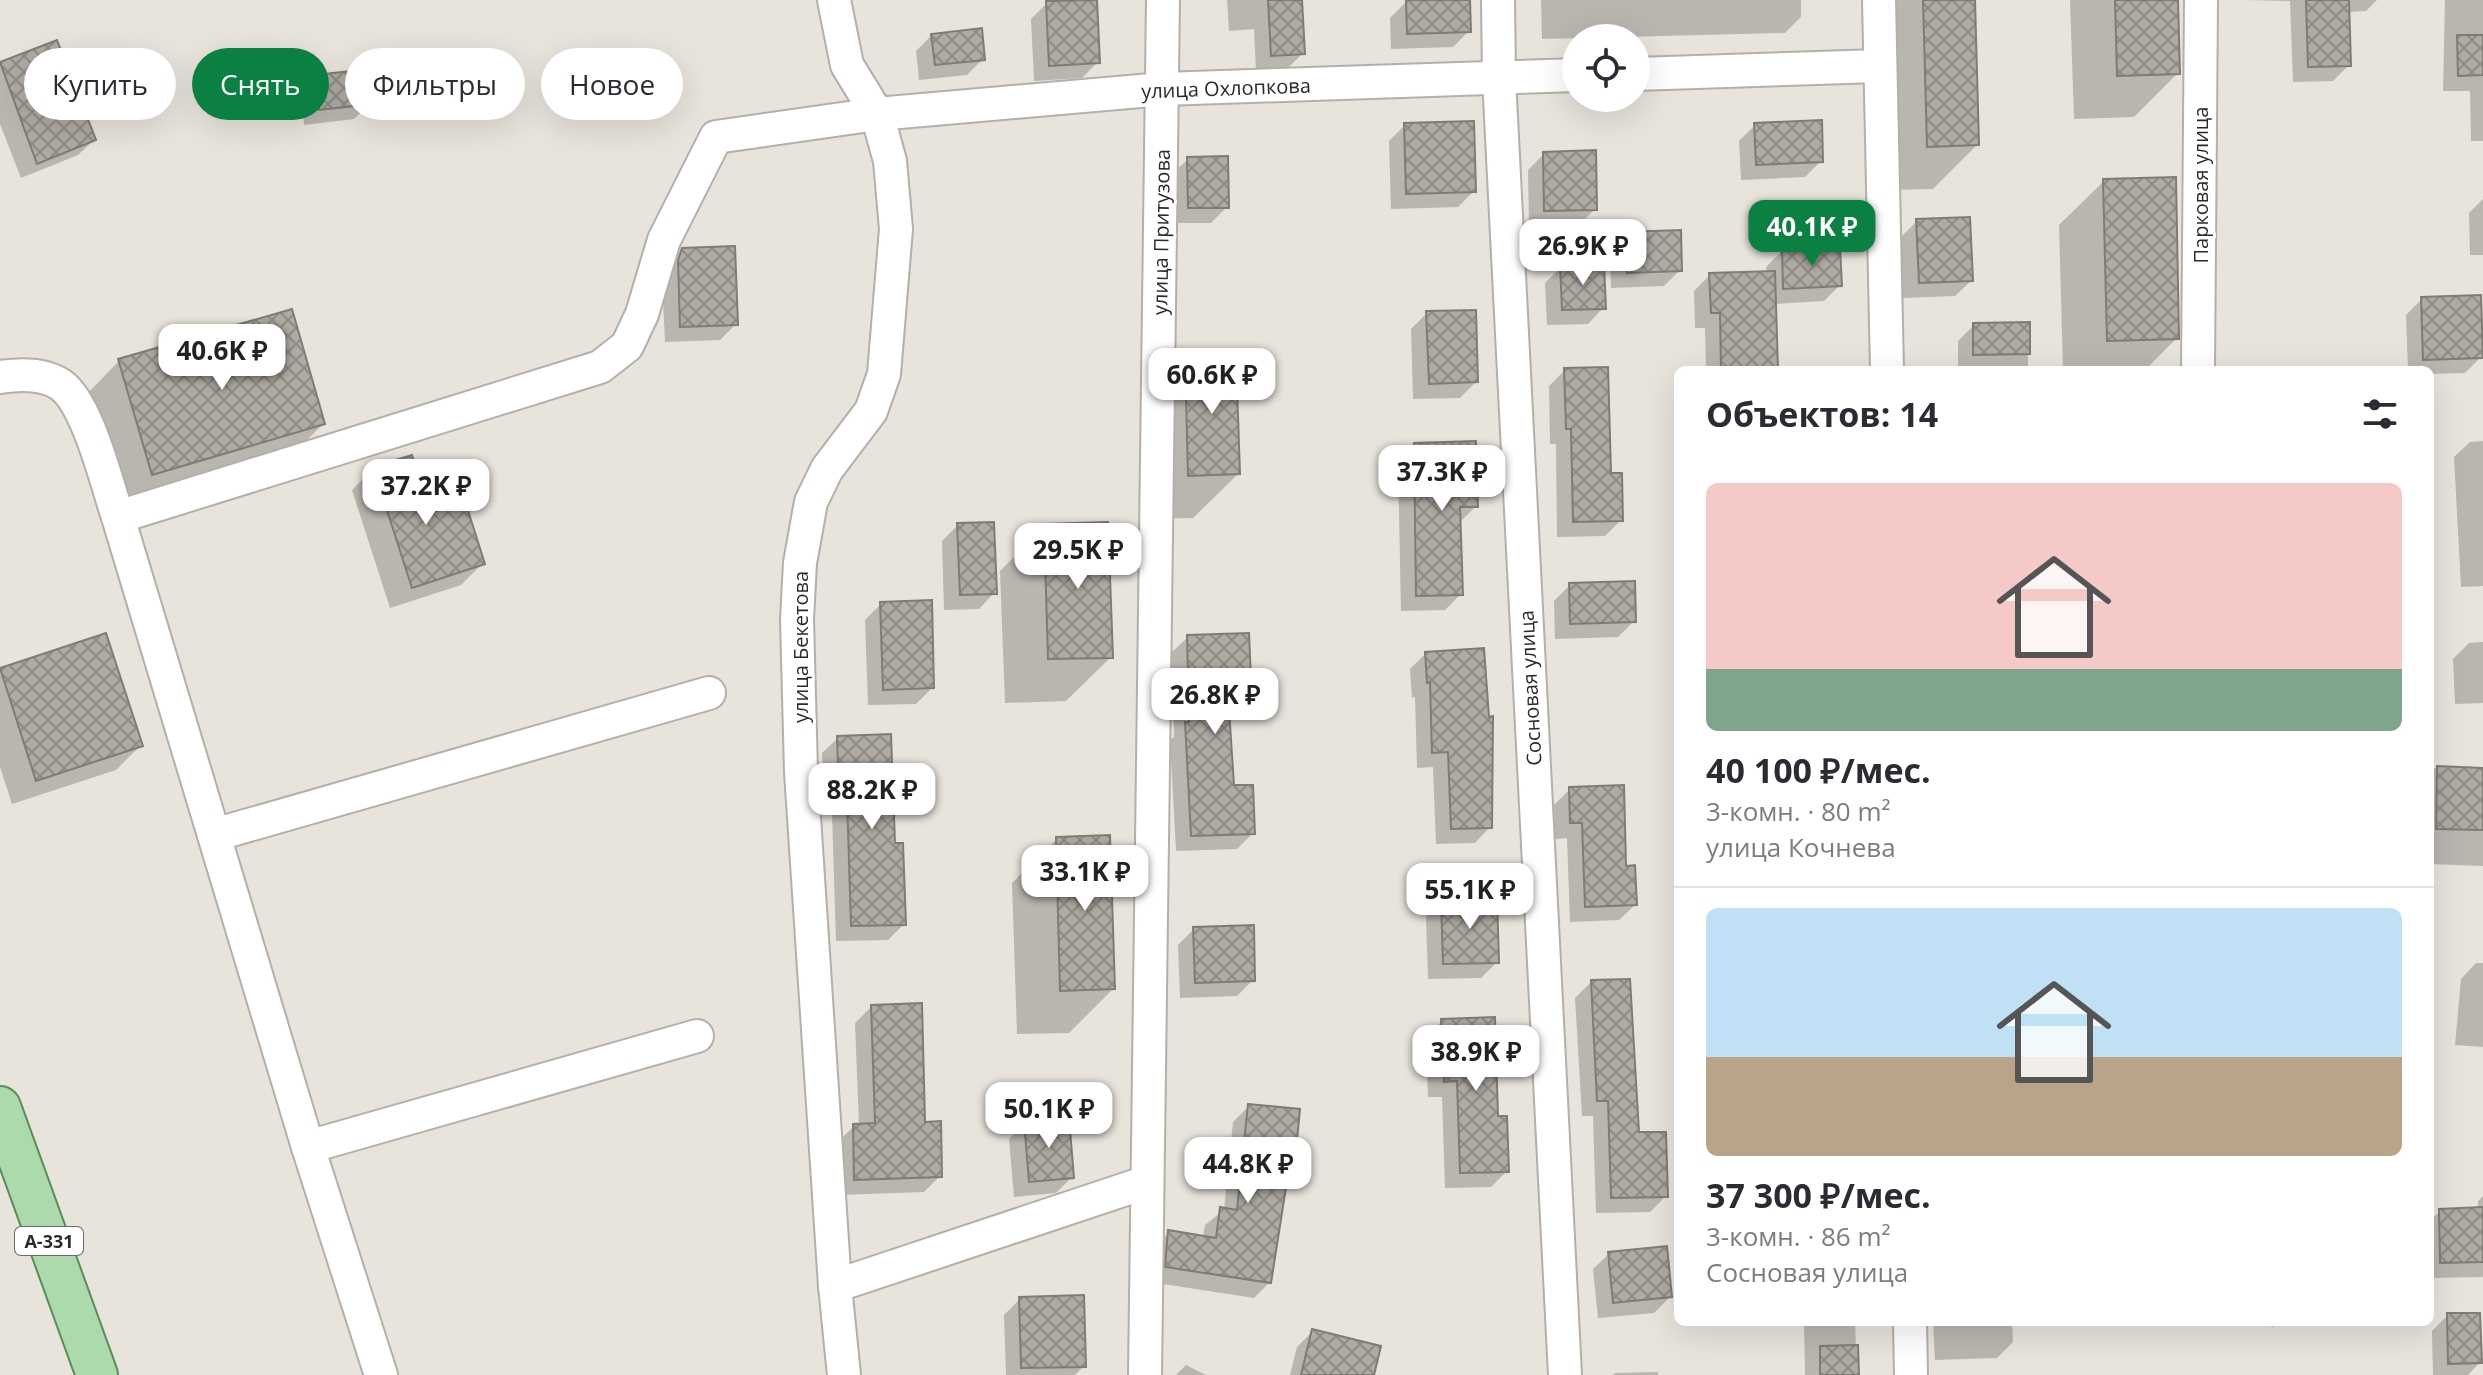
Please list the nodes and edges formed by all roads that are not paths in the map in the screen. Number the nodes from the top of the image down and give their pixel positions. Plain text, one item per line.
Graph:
1 (834, 0) edge
2 (1163, 0) edge
3 (1498, 0) edge
4 (1879, 0) edge
5 (2201, 0) edge
6 (1879, 66) junction
7 (1650, 74) edge
8 (1562, 76) edge
9 (1499, 78) junction
10 (1163, 89) junction
11 (877, 114) junction
12 (1887, 366) edge
13 (2198, 366) edge
14 (0, 377) edge
15 (118, 517) junction
16 (709, 693) dead end
17 (214, 835) junction
18 (697, 1036) dead end
19 (0, 1107) edge
20 (308, 1147) junction
21 (1147, 1182) junction
22 (835, 1286) junction
23 (1910, 1326) edge
24 (97, 1375) edge
25 (381, 1375) edge
26 (844, 1375) edge
27 (1145, 1375) edge
28 (1565, 1375) edge
29 (1911, 1375) edge

1 - 11 street, улица Бекетова
2 - 10 street, улица Притузова
3 - 9 street, Сосновая улица
4 - 6 street
5 - 13 street, Парковая улица
6 - 7 street
6 - 12 street
8 - 9 street, улица Охлопкова
9 - 10 street, улица Охлопкова
9 - 28 street, Сосновая улица
10 - 11 street, улица Охлопкова
10 - 21 street, улица Притузова
11 - 15 street, улица Охлопкова
11 - 22 street, улица Бекетова
14 - 15 street
15 - 17 street
16 - 17 street
17 - 20 street
18 - 20 street
19 - 24 main road, А-331
20 - 25 street
21 - 22 street
21 - 27 street, улица Притузова
22 - 26 street, улица Бекетова
23 - 29 street

